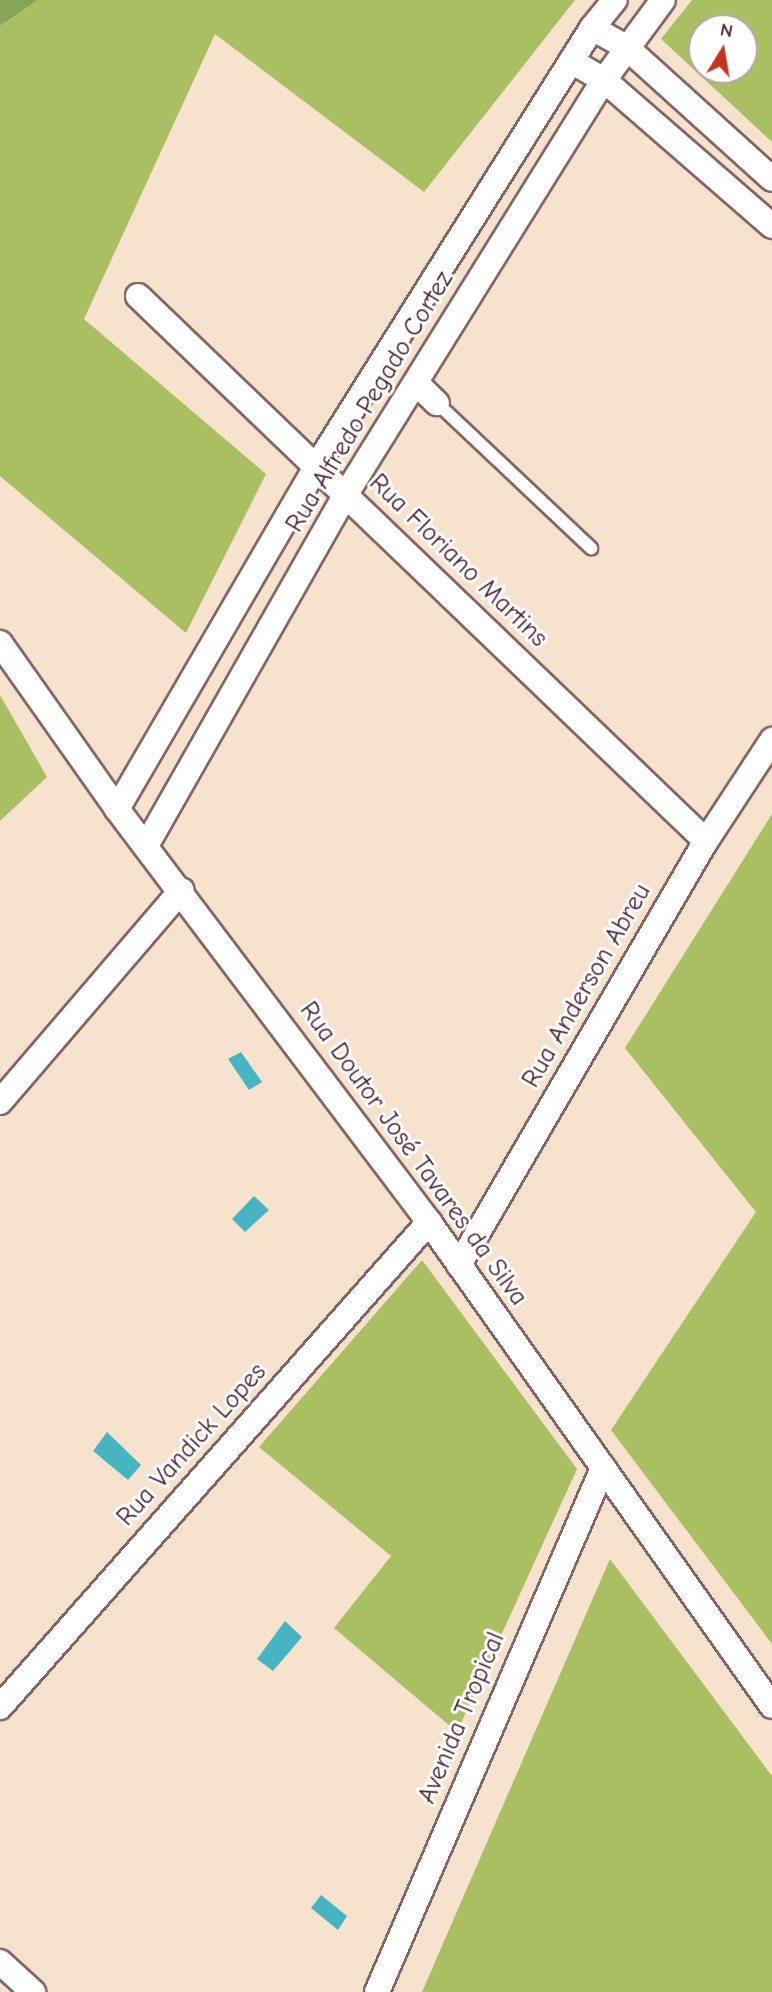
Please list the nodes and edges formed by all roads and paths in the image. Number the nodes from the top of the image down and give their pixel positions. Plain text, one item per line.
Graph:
1 (615, 0) edge
2 (663, 0) edge
3 (592, 28) junction
4 (626, 47) junction
5 (571, 61) junction
6 (604, 80) junction
7 (772, 179) edge
8 (772, 226) edge
9 (138, 296) dead end
10 (416, 383) junction
11 (437, 403) joint
12 (316, 467) junction
13 (346, 494) junction
14 (590, 548) dead end
15 (0, 643) edge
16 (772, 740) edge
17 (117, 809) junction
18 (706, 841) junction
19 (146, 846) junction
20 (182, 890) junction
21 (0, 1102) edge
22 (429, 1223) junction
23 (459, 1265) junction
24 (603, 1468) junction
25 (772, 1706) edge
26 (0, 1707) edge
27 (0, 1962) edge
28 (33, 1992) edge
29 (377, 1992) edge

1 - 3 street, Rua Alfredo Pegado Cortez
2 - 4 street, Rua Alfredo Pegado Cortez
3 - 4 street
3 - 5 street, Rua Alfredo Pegado Cortez
4 - 6 street, Rua Alfredo Pegado Cortez
4 - 7 street
5 - 6 street
5 - 12 street, Rua Alfredo Pegado Cortez
6 - 8 street
6 - 10 street, Rua Alfredo Pegado Cortez
9 - 12 street, Rua Floriano Martins
10 - 11 street
10 - 13 street, Rua Alfredo Pegado Cortez
11 - 14 lane
12 - 13 street, Rua Floriano Martins
12 - 17 street, Rua Alfredo Pegado Cortez
13 - 18 street, Rua Floriano Martins
13 - 19 street, Rua Alfredo Pegado Cortez
15 - 17 street, Rua Doutor José Tavares da Silva
16 - 18 street, Rua Anderson Abreu
17 - 19 street, Rua Doutor José Tavares da Silva
18 - 23 street, Rua Anderson Abreu
19 - 20 street, Rua Doutor José Tavares da Silva
20 - 21 street
20 - 22 street, Rua Doutor José Tavares da Silva
22 - 23 street, Rua Doutor José Tavares da Silva
22 - 26 street, Rua Vandick Lopes
23 - 24 street, Rua Doutor José Tavares da Silva
24 - 25 street, Rua Doutor José Tavares da Silva
24 - 29 street, Avenida Tropical
27 - 28 street

